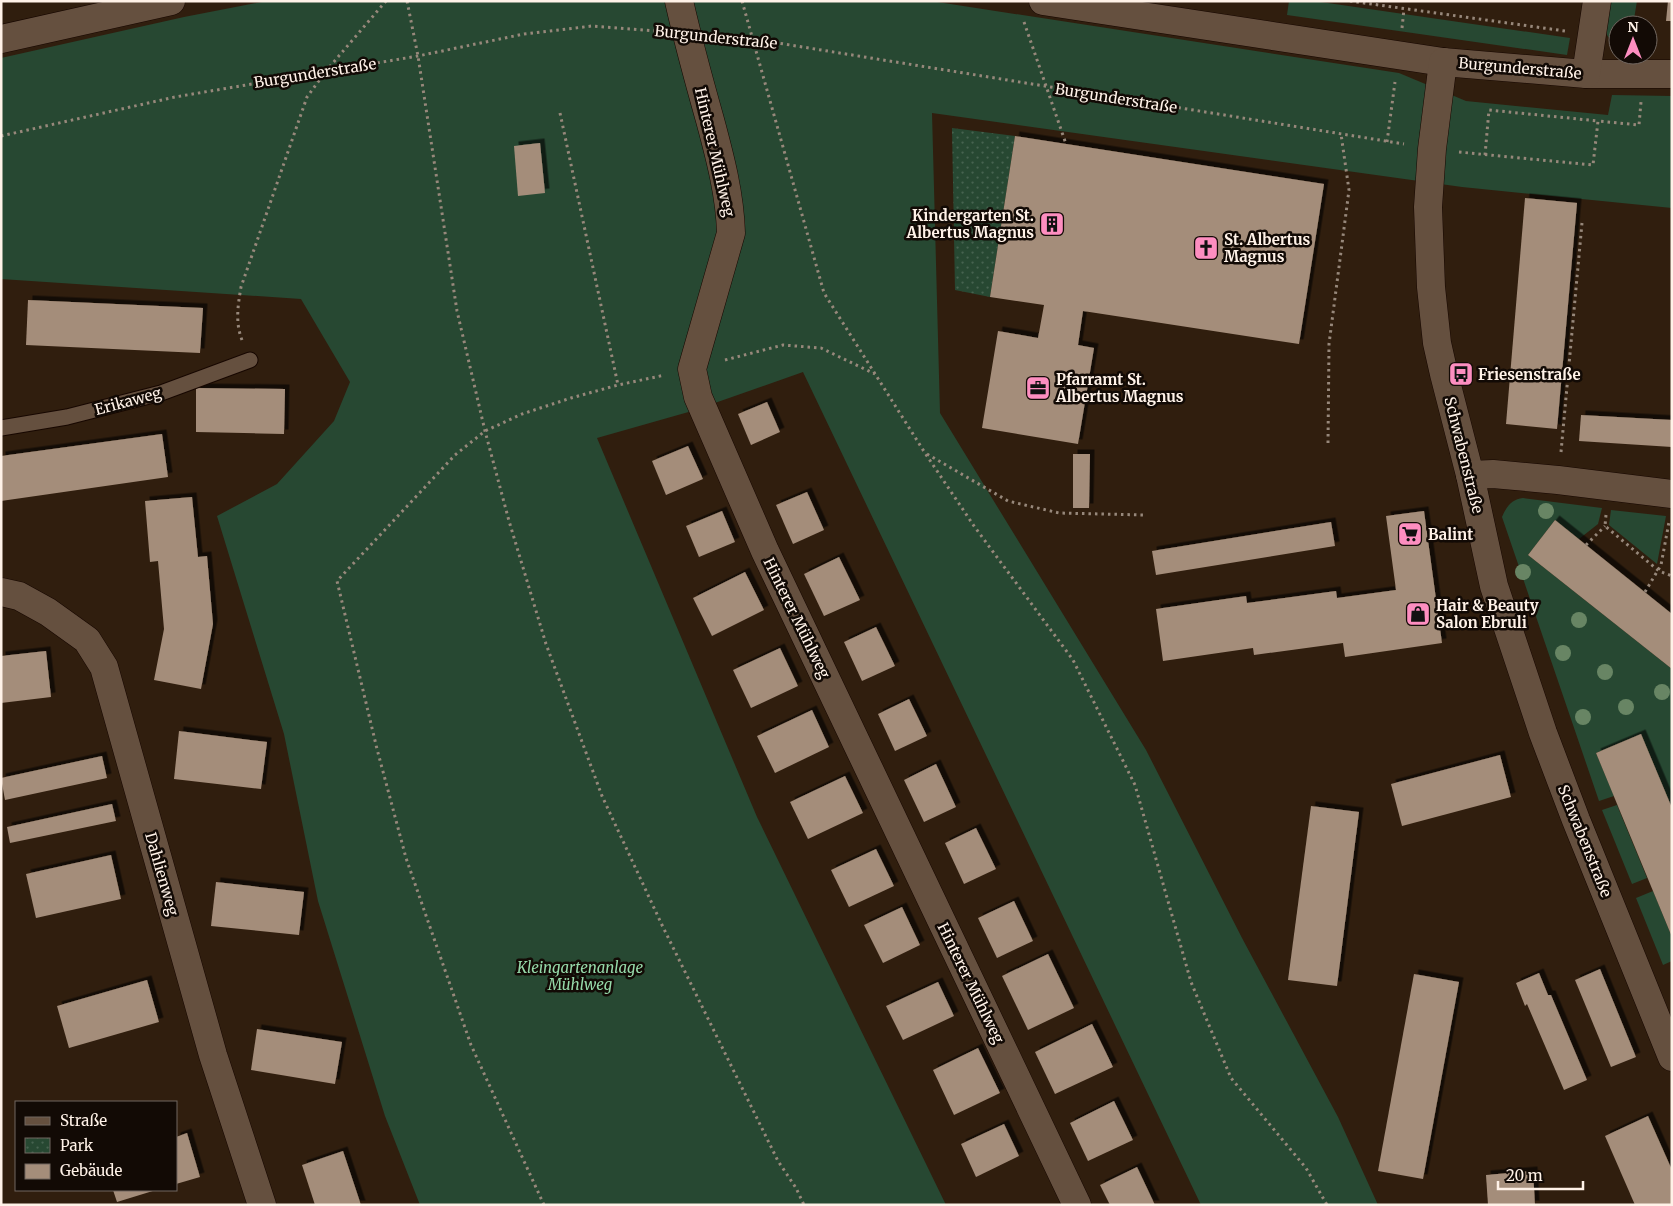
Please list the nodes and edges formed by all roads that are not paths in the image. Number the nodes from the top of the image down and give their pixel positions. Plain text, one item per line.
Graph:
1 (679, 1) edge
2 (1596, 1) edge
3 (168, 2) edge
4 (1033, 10) edge
5 (1, 38) edge
6 (1443, 62) junction
7 (1586, 74) junction
8 (1672, 74) edge
9 (250, 360) road end
10 (1, 428) edge
11 (1470, 475) junction
12 (1671, 506) edge
13 (1, 592) edge
14 (1672, 1057) edge
15 (262, 1205) edge
16 (1077, 1205) edge

1 - 16 street, Hinterer Mühlweg
2 - 7 street
3 - 5 street
4 - 6 street, Burgunderstraße
6 - 7 street, Burgunderstraße
6 - 11 street, Schwabenstraße
7 - 8 street, Burgunderstraße
9 - 10 lane, Erikaweg
11 - 12 street
11 - 14 street, Schwabenstraße
13 - 15 street, Dahlienweg

